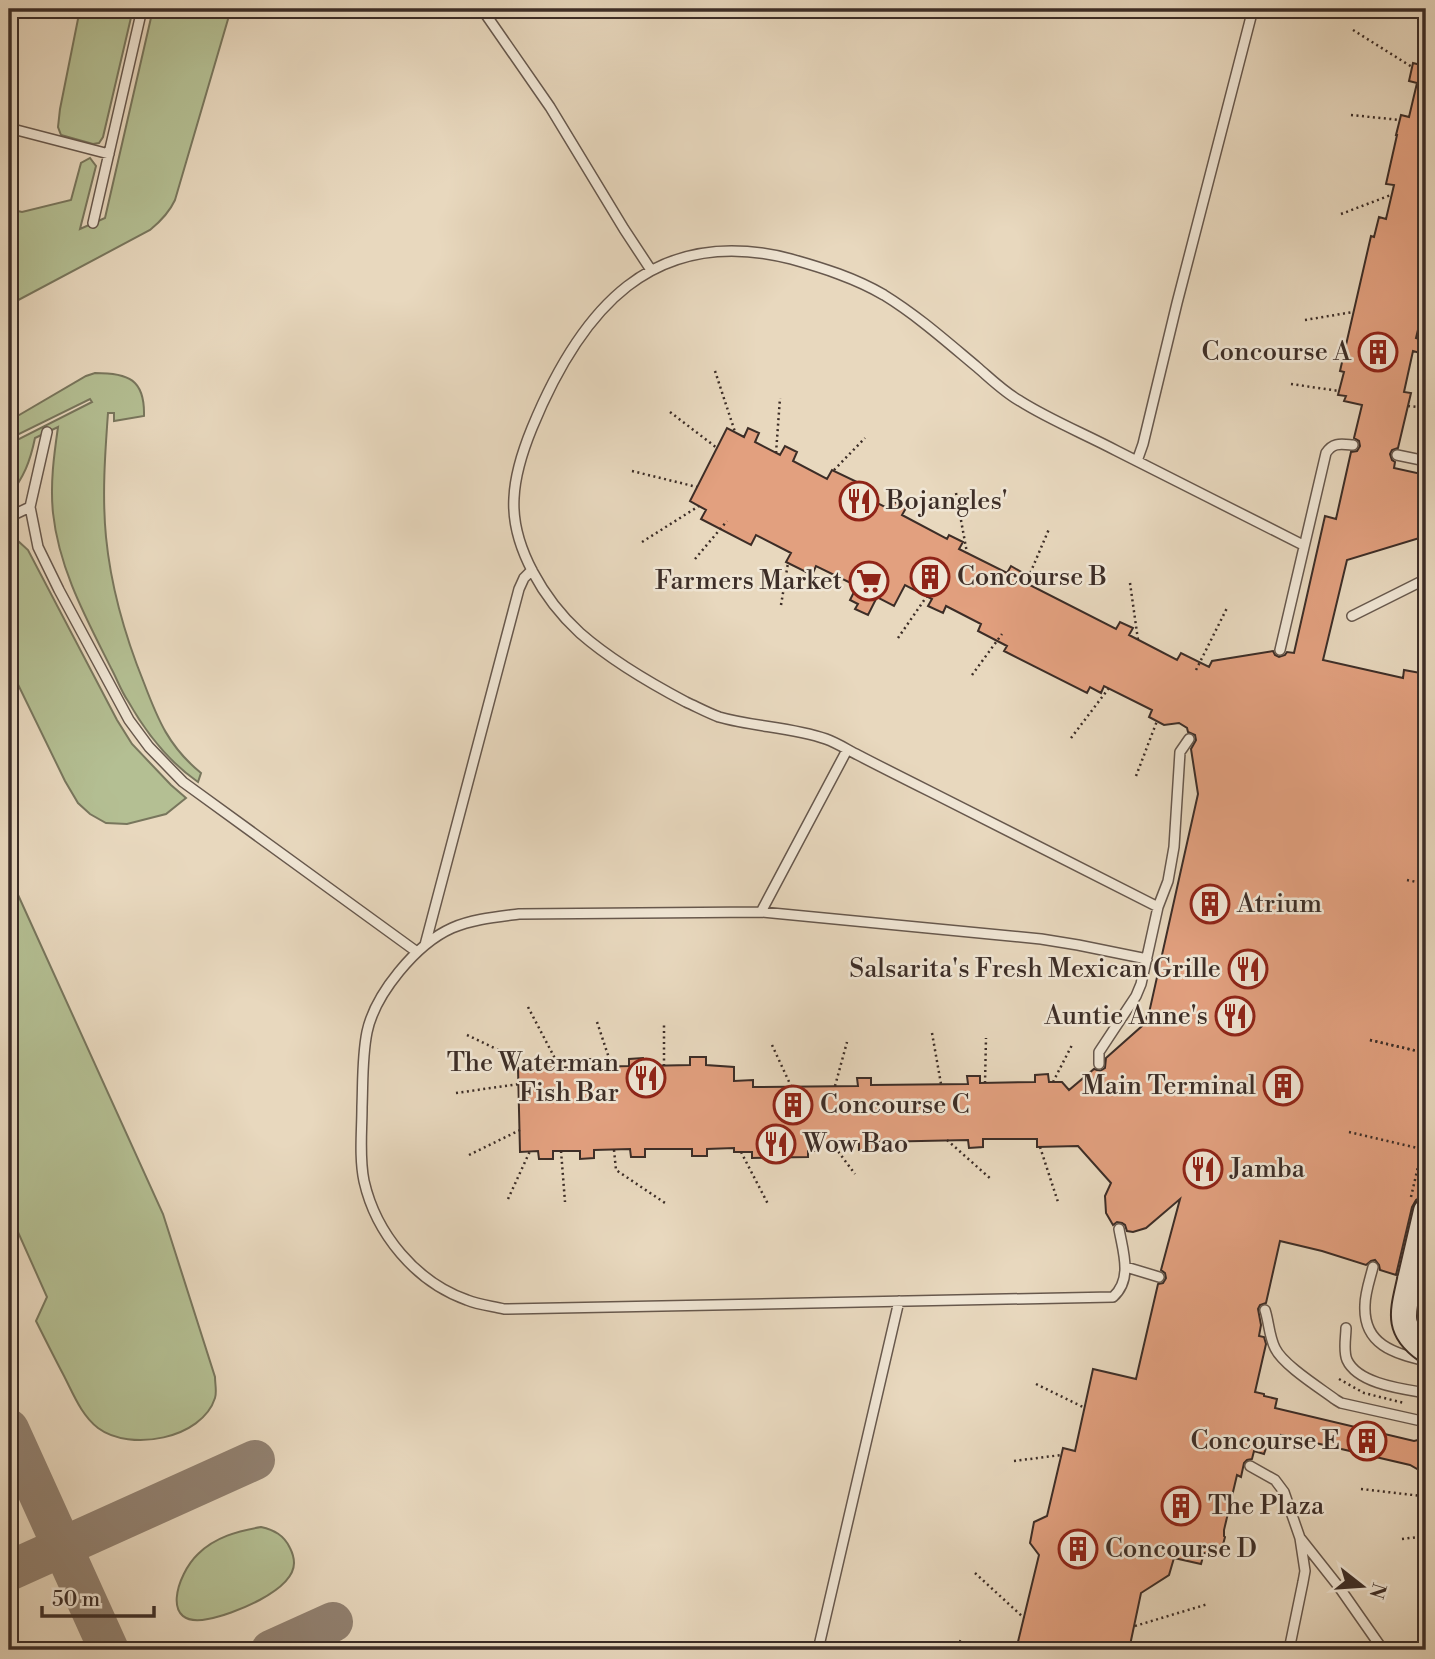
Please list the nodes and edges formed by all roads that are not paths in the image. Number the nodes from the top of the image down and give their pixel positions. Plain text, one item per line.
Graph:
1 (142, 9) edge
2 (482, 9) edge
3 (1253, 9) edge
4 (9, 128) edge
5 (109, 154) junction
6 (93, 223) dead end
7 (651, 270) junction
8 (47, 432) dead end
9 (1353, 445) dead end
10 (1397, 455) dead end
11 (1137, 461) junction
12 (1426, 461) edge
13 (30, 507) junction
14 (9, 517) edge
15 (1303, 545) junction
16 (532, 570) junction
17 (1426, 579) edge
18 (1352, 616) dead end
19 (1280, 650) dead end
20 (1189, 739) dead end
21 (847, 750) junction
22 (1158, 907) junction
23 (761, 912) junction
24 (425, 946) junction
25 (417, 952) junction
26 (1147, 959) junction
27 (1099, 1064) dead end
28 (1418, 1206) edge
29 (1119, 1229) dead end
30 (1126, 1267) junction
31 (1373, 1268) dead end
32 (1159, 1277) dead end
33 (899, 1301) junction
34 (1265, 1310) dead end
35 (1346, 1328) dead end
36 (1426, 1350) edge
37 (1426, 1361) edge
38 (1426, 1393) edge
39 (1426, 1423) edge
40 (1251, 1466) dead end
41 (1300, 1538) junction
42 (818, 1650) edge
43 (1289, 1650) edge
44 (1382, 1650) edge

1 - 5 lane
2 - 7 lane
3 - 11 lane
4 - 5 lane
5 - 6 lane
7 - 11 lane
7 - 16 lane
8 - 13 lane
9 - 15 lane
10 - 12 lane
11 - 15 lane
13 - 14 lane
13 - 25 lane
15 - 19 lane
16 - 21 lane
16 - 24 lane
17 - 18 lane
20 - 22 lane
21 - 22 lane
21 - 23 lane
22 - 26 lane
23 - 24 lane
23 - 26 lane
24 - 25 lane
25 - 33 lane
26 - 27 lane
28 - 36 main road, bridge
29 - 30 lane
30 - 32 lane
30 - 33 lane
31 - 37 lane
33 - 42 lane
34 - 39 lane
35 - 38 lane
40 - 41 lane
41 - 43 lane
41 - 44 lane

